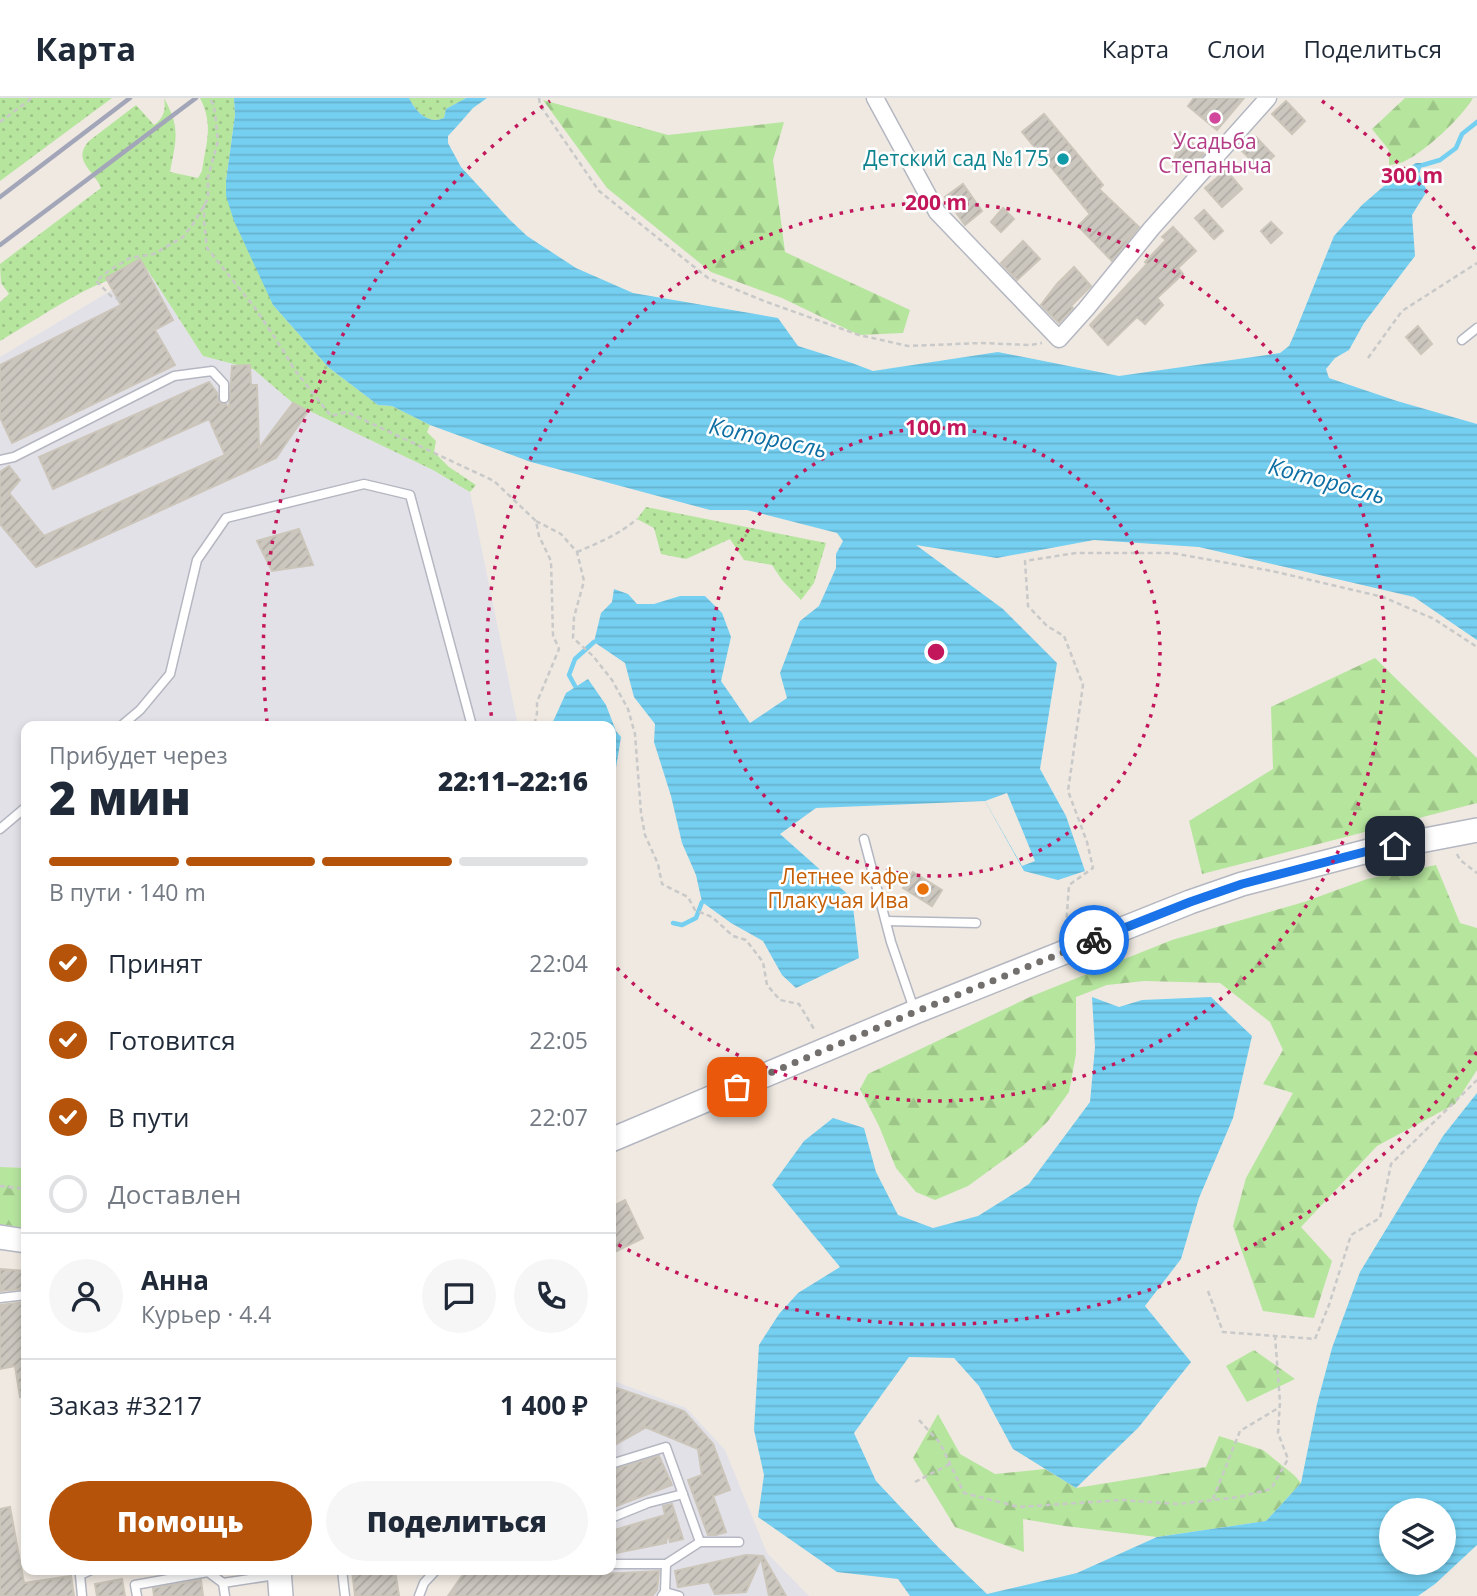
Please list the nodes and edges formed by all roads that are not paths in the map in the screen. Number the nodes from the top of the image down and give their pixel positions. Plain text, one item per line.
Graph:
1 (875, 98) edge
2 (1268, 98) edge
3 (1477, 328) edge
4 (1462, 340) dead end
5 (224, 398) dead end
6 (0, 460) edge
7 (127, 721) edge
8 (471, 721) edge
9 (21, 811) edge
10 (0, 829) edge
11 (1477, 830) edge
12 (864, 839) dead end
13 (886, 921) junction
14 (976, 923) dead end
15 (915, 1012) junction
16 (616, 1138) edge
17 (0, 1237) edge
18 (21, 1240) edge
19 (21, 1296) edge
20 (0, 1298) edge
21 (616, 1462) edge
22 (683, 1494) junction
23 (616, 1516) edge
24 (700, 1542) junction
25 (739, 1542) dead end
26 (616, 1564) edge
27 (666, 1564) junction
28 (79, 1575) edge
29 (191, 1575) edge
30 (212, 1575) edge
31 (343, 1575) edge
32 (431, 1575) edge
33 (279, 1580) edge
34 (223, 1583) junction
35 (664, 1594) edge
36 (82, 1596) edge
37 (136, 1596) edge
38 (225, 1596) edge
39 (345, 1596) edge
40 (419, 1596) edge
41 (679, 1596) edge

1 - 2 street
3 - 4 lane
5 - 6 lane
7 - 8 lane
9 - 10 lane
11 - 15 main road
12 - 13 lane
13 - 14 lane
13 - 15 lane
15 - 16 main road
17 - 18 main road
19 - 20 lane
21 - 22 lane
22 - 23 lane
22 - 24 lane
24 - 25 lane
24 - 27 lane
26 - 27 lane
27 - 35 lane
28 - 36 lane
29 - 37 lane
30 - 34 lane
31 - 39 lane
32 - 40 lane
33 - 34 lane
34 - 38 lane
35 - 41 lane

